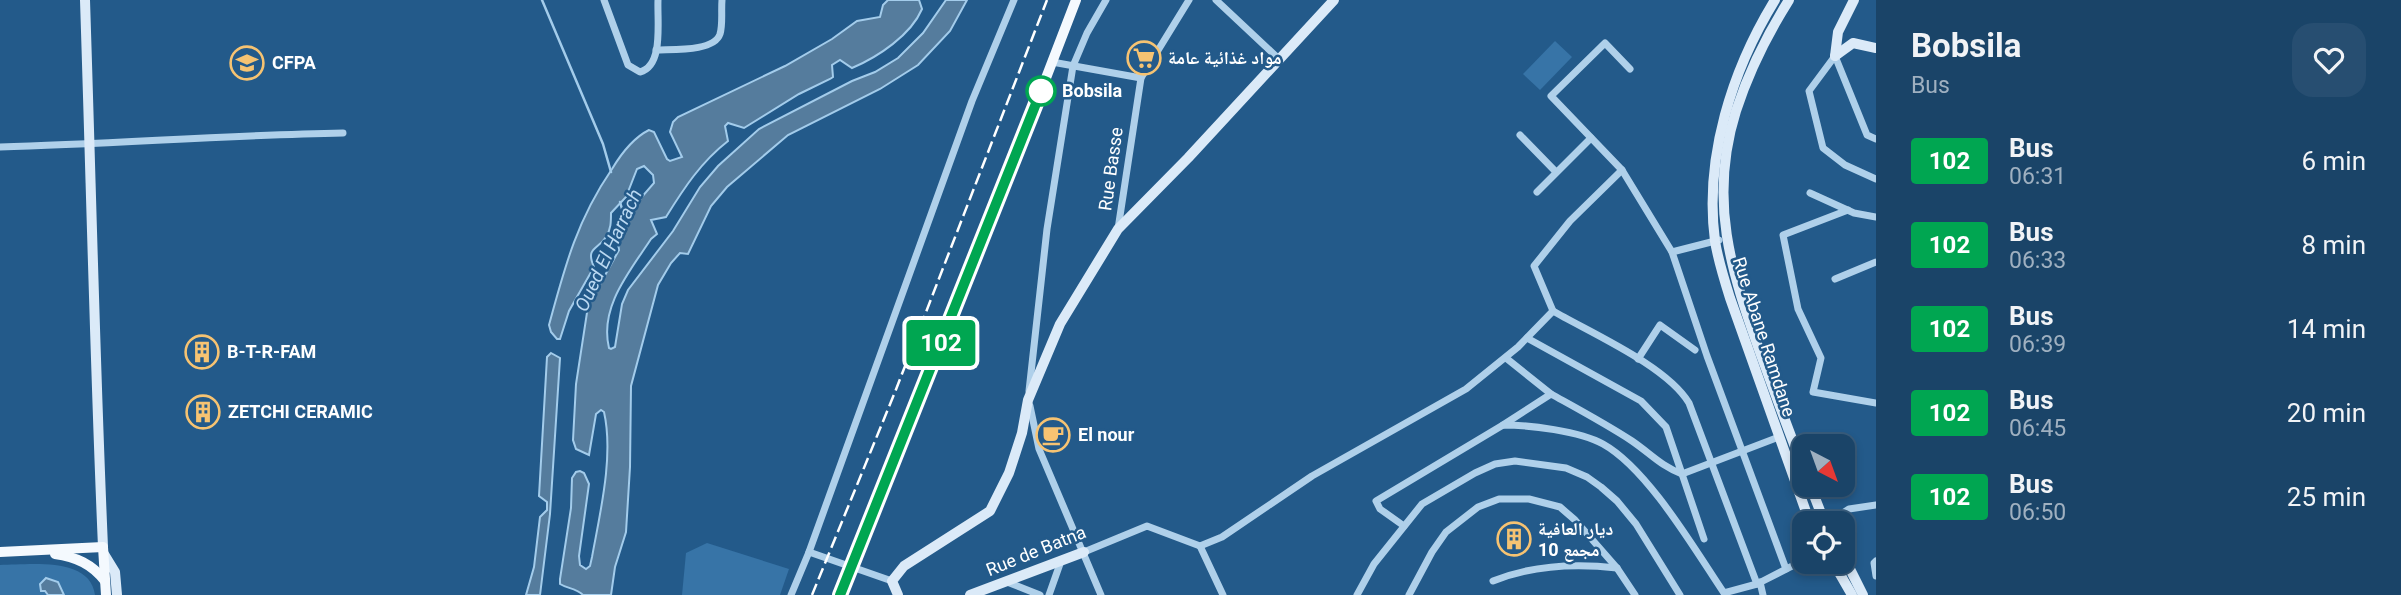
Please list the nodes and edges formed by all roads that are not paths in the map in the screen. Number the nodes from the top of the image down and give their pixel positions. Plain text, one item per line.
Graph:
1 (85, 0) edge
2 (604, 0) edge
3 (658, 0) edge
4 (722, 0) edge
5 (1014, 0) edge
6 (1076, 0) edge
7 (1106, 0) edge
8 (1189, 0) edge
9 (1216, 0) edge
10 (1334, 0) edge
11 (1788, 0) edge
12 (1854, 0) edge
13 (1772, 1) edge
14 (1876, 48) edge
15 (656, 50) junction
16 (1835, 56) junction
17 (1280, 60) junction
18 (1052, 62) junction
19 (1073, 66) junction
20 (1630, 69) dead end
21 (1141, 78) junction
22 (343, 133) dead end
23 (1520, 135) dead end
24 (1591, 138) junction
25 (1876, 139) edge
26 (91, 145) junction
27 (0, 147) edge
28 (1622, 170) junction
29 (1556, 172) junction
30 (1876, 179) edge
31 (1537, 192) dead end
32 (1810, 193) dead end
33 (1848, 210) junction
34 (1876, 217) edge
35 (1118, 229) junction
36 (1721, 240) junction
37 (1672, 252) junction
38 (1876, 262) edge
39 (1835, 279) dead end
40 (1553, 311) junction
41 (1527, 338) junction
42 (1695, 350) dead end
43 (1506, 358) junction
44 (1638, 359) junction
45 (1551, 394) junction
46 (1028, 400) junction
47 (1876, 403) edge
48 (1503, 425) junction
49 (1779, 437) junction
50 (1792, 437) edge
51 (1743, 451) junction
52 (1712, 462) junction
53 (1682, 474) junction
54 (1876, 505) edge
55 (1806, 511) edge
56 (1845, 511) edge
57 (1404, 526) junction
58 (1704, 539) dead end
59 (1200, 546) junction
60 (43, 550) junction
61 (103, 550) junction
62 (0, 552) edge
63 (809, 552) junction
64 (1084, 552) junction
65 (1061, 561) junction
66 (1876, 561) edge
67 (1792, 566) edge
68 (1617, 568) junction
69 (1786, 569) junction
70 (1839, 574) edge
71 (1852, 574) edge
72 (1876, 576) edge
73 (892, 580) junction
74 (1493, 581) dead end
75 (105, 582) junction
76 (1007, 582) junction
77 (1759, 583) junction
78 (106, 595) edge
79 (117, 595) edge
80 (791, 595) edge
81 (840, 595) edge
82 (898, 595) edge
83 (970, 595) edge
84 (1040, 595) edge
85 (1049, 595) edge
86 (1101, 595) edge
87 (1223, 595) edge
88 (1357, 595) edge
89 (1409, 595) edge
90 (1635, 595) edge
91 (1680, 595) edge
92 (1763, 595) edge
93 (1852, 595) edge
94 (1863, 595) edge

1 - 26 street
2 - 15 street
3 - 15 street
4 - 15 street
5 - 63 street
6 - 18 main road
7 - 19 street
8 - 21 street, Rue Basse
9 - 17 street
10 - 17 street
11 - 36 street
12 - 16 street
13 - 36 street, Rue Abane Ramdane
14 - 16 street
16 - 25 street
16 - 30 street
17 - 35 street
18 - 19 street
18 - 81 main road, bridge
19 - 21 street
19 - 46 street
20 - 24 street
21 - 35 street, Rue Basse
22 - 26 street
23 - 29 street
24 - 28 street
24 - 29 street
26 - 27 street
26 - 61 street
28 - 37 street
28 - 40 street
29 - 31 street
32 - 33 street
33 - 34 street
33 - 47 street
35 - 46 street
36 - 37 street
36 - 49 street, Rue Abane Ramdane
36 - 50 street
37 - 51 street
38 - 39 street
40 - 41 street
40 - 44 street
41 - 43 street
41 - 53 street
42 - 44 street
43 - 45 street
43 - 59 street
44 - 52 street
45 - 48 street
45 - 53 street
46 - 64 street
46 - 73 street
48 - 57 street
48 - 77 street
49 - 51 street
49 - 55 street, Rue Abane Ramdane
51 - 52 street
51 - 69 street
52 - 53 street
52 - 77 street
53 - 58 street
54 - 56 street
57 - 88 street
57 - 91 street
59 - 64 street, Rue de Batna
59 - 87 street
60 - 61 main road
60 - 62 main road
60 - 75 main road
61 - 75 main road
61 - 79 street
63 - 73 street
63 - 80 street
64 - 65 street, Rue de Batna
64 - 86 street
65 - 76 street, Rue de Batna
65 - 85 street
66 - 72 street
67 - 69 street
68 - 74 street
68 - 89 street
68 - 90 street
69 - 77 street
70 - 93 street
71 - 94 street
73 - 82 street
75 - 78 main road
76 - 83 street, Rue de Batna
76 - 84 street
77 - 92 street

